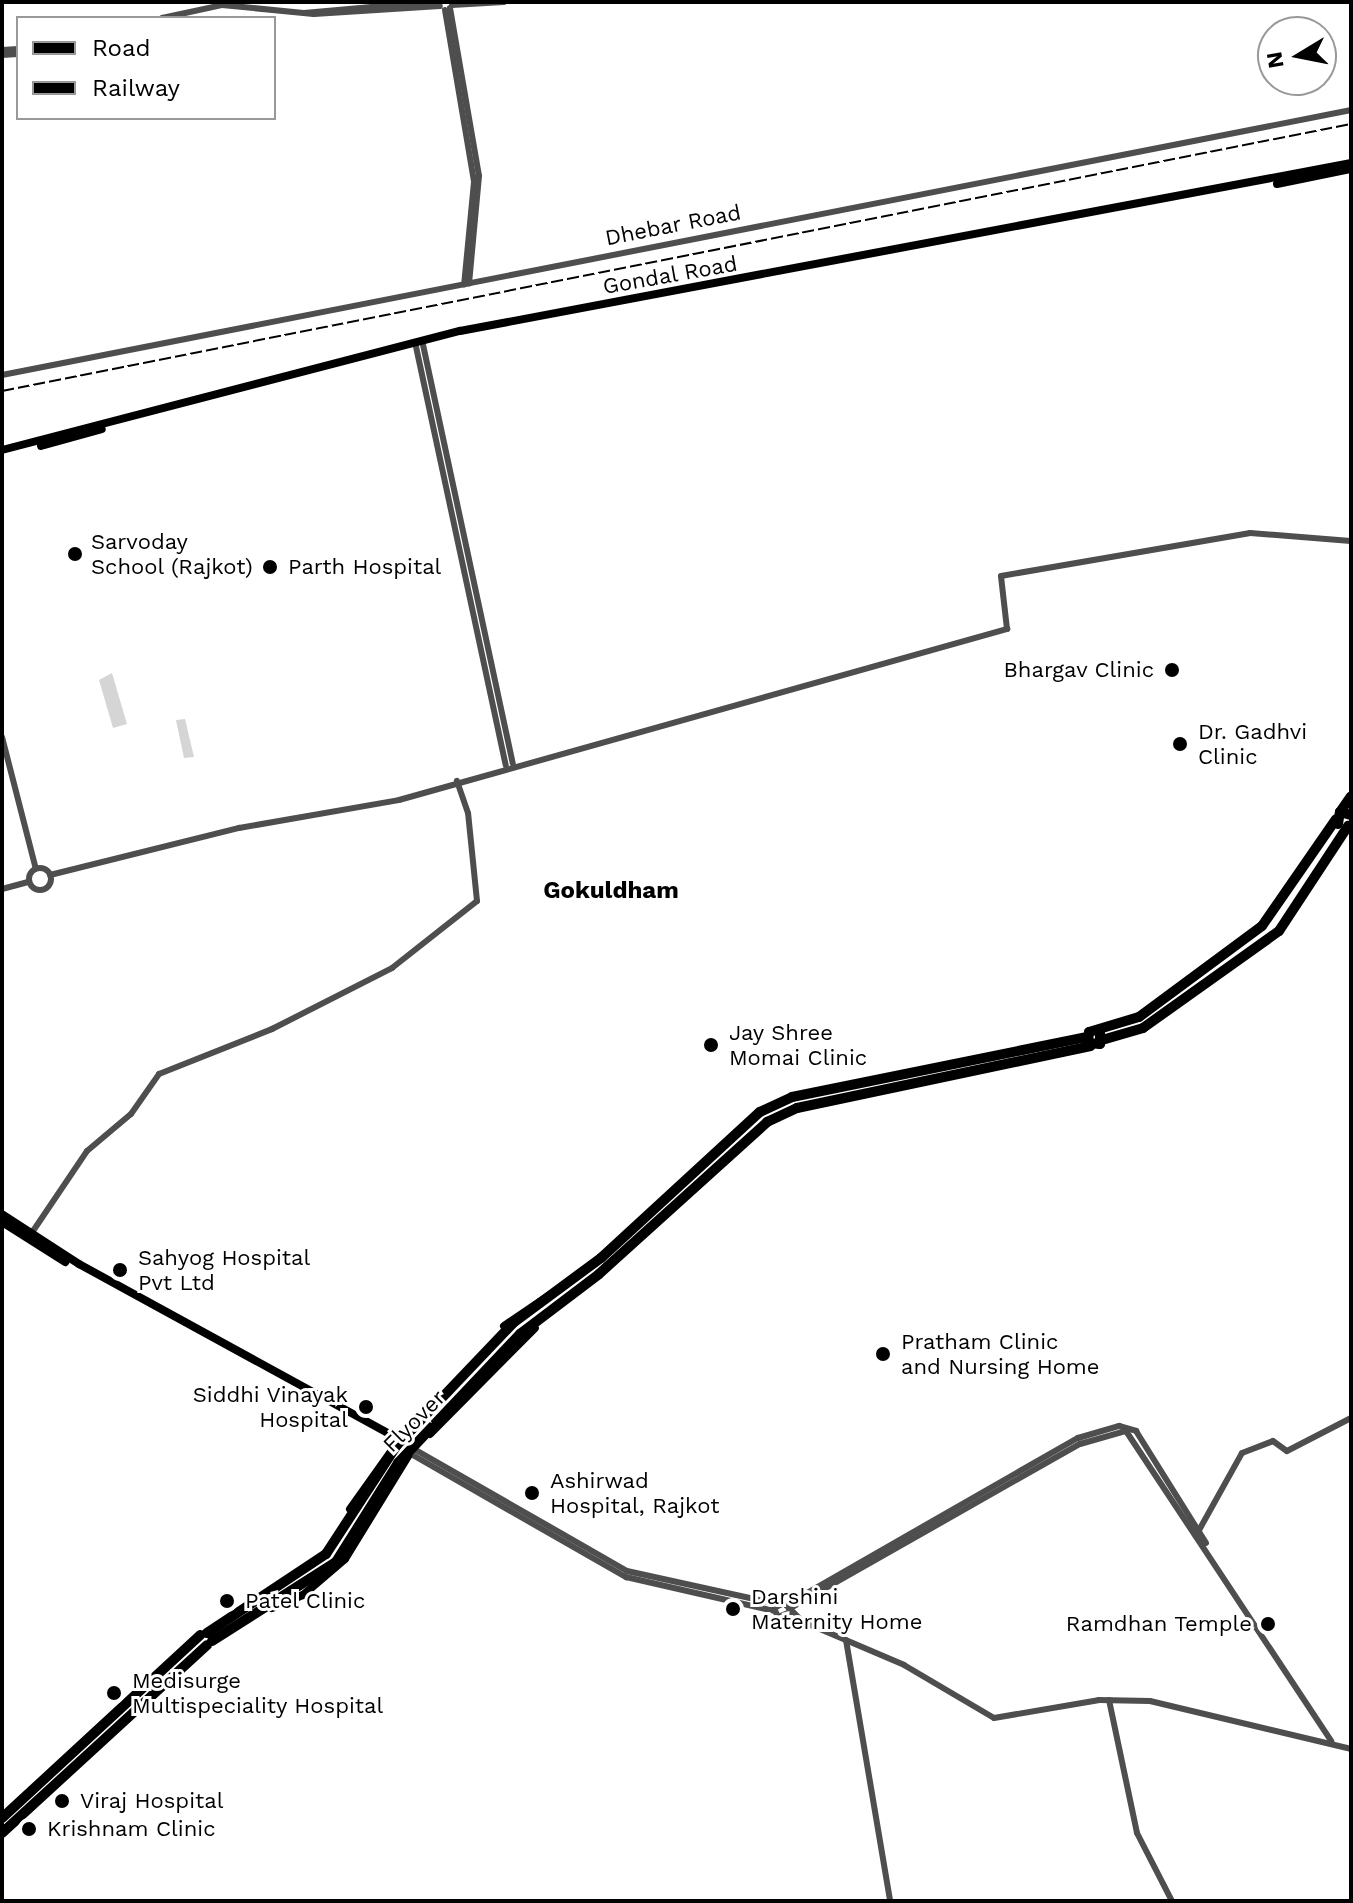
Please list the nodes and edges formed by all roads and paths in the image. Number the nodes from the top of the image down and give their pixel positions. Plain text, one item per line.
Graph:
1 (427, 2) edge
2 (504, 2) edge
3 (226, 4) edge
4 (446, 6) edge
5 (304, 13) junction
6 (171, 16) edge
7 (1351, 110) edge
8 (1351, 163) edge
9 (1351, 169) edge
10 (466, 285) junction
11 (419, 344) junction
12 (2, 375) edge
13 (2, 453) edge
14 (1351, 541) edge
15 (2, 737) edge
16 (510, 764) junction
17 (457, 781) junction
18 (1351, 796) edge
19 (1345, 819) edge
20 (36, 869) junction
21 (50, 875) junction
22 (29, 882) junction
23 (2, 889) edge
24 (1089, 1041) junction
25 (724, 1146) junction
26 (709, 1160) junction
27 (727, 1160) junction
28 (716, 1171) junction
29 (2, 1214) edge
30 (2, 1222) edge
31 (29, 1237) junction
32 (557, 1298) junction
33 (1351, 1418) edge
34 (397, 1441) junction
35 (412, 1451) junction
36 (1198, 1532) junction
37 (269, 1596) junction
38 (272, 1608) junction
39 (776, 1608) junction
40 (788, 1610) junction
41 (206, 1639) junction
42 (846, 1640) junction
43 (1109, 1700) junction
44 (1331, 1741) junction
45 (1351, 1749) edge
46 (2, 1818) edge
47 (2, 1833) edge
48 (890, 1901) edge
49 (1172, 1901) edge

1 - 5 street
2 - 4 street
3 - 5 street
3 - 6 street
4 - 5 street
4 - 10 street
7 - 10 street, Dhebar Road
8 - 11 main road, Gondal Road
9 - 11 main road, Gondal Road
10 - 12 street, Dhebar Road
11 - 13 main road, Gondal Road
11 - 16 street
14 - 16 street
15 - 20 street
16 - 17 street
17 - 21 street
17 - 31 street
18 - 19 highway
19 - 24 highway
20 - 21 street
20 - 22 street
21 - 22 street
22 - 23 street
24 - 25 highway
24 - 27 highway
25 - 26 highway
25 - 27 highway
26 - 28 highway
26 - 32 highway
27 - 28 highway
28 - 32 highway
29 - 31 main road
30 - 31 main road
31 - 34 main road
32 - 34 main road
32 - 35 main road
32 - 37 highway, Flyover
32 - 38 highway, Flyover
33 - 36 street
34 - 35 main road
34 - 35 main road
34 - 37 main road
35 - 38 main road
35 - 39 street
36 - 40 street
36 - 44 street
37 - 41 highway, Flyover
38 - 41 highway, Flyover
39 - 40 street
39 - 40 street
40 - 42 street
41 - 46 highway
41 - 47 highway
42 - 43 street
42 - 48 street
43 - 44 street
43 - 49 street
44 - 45 street

